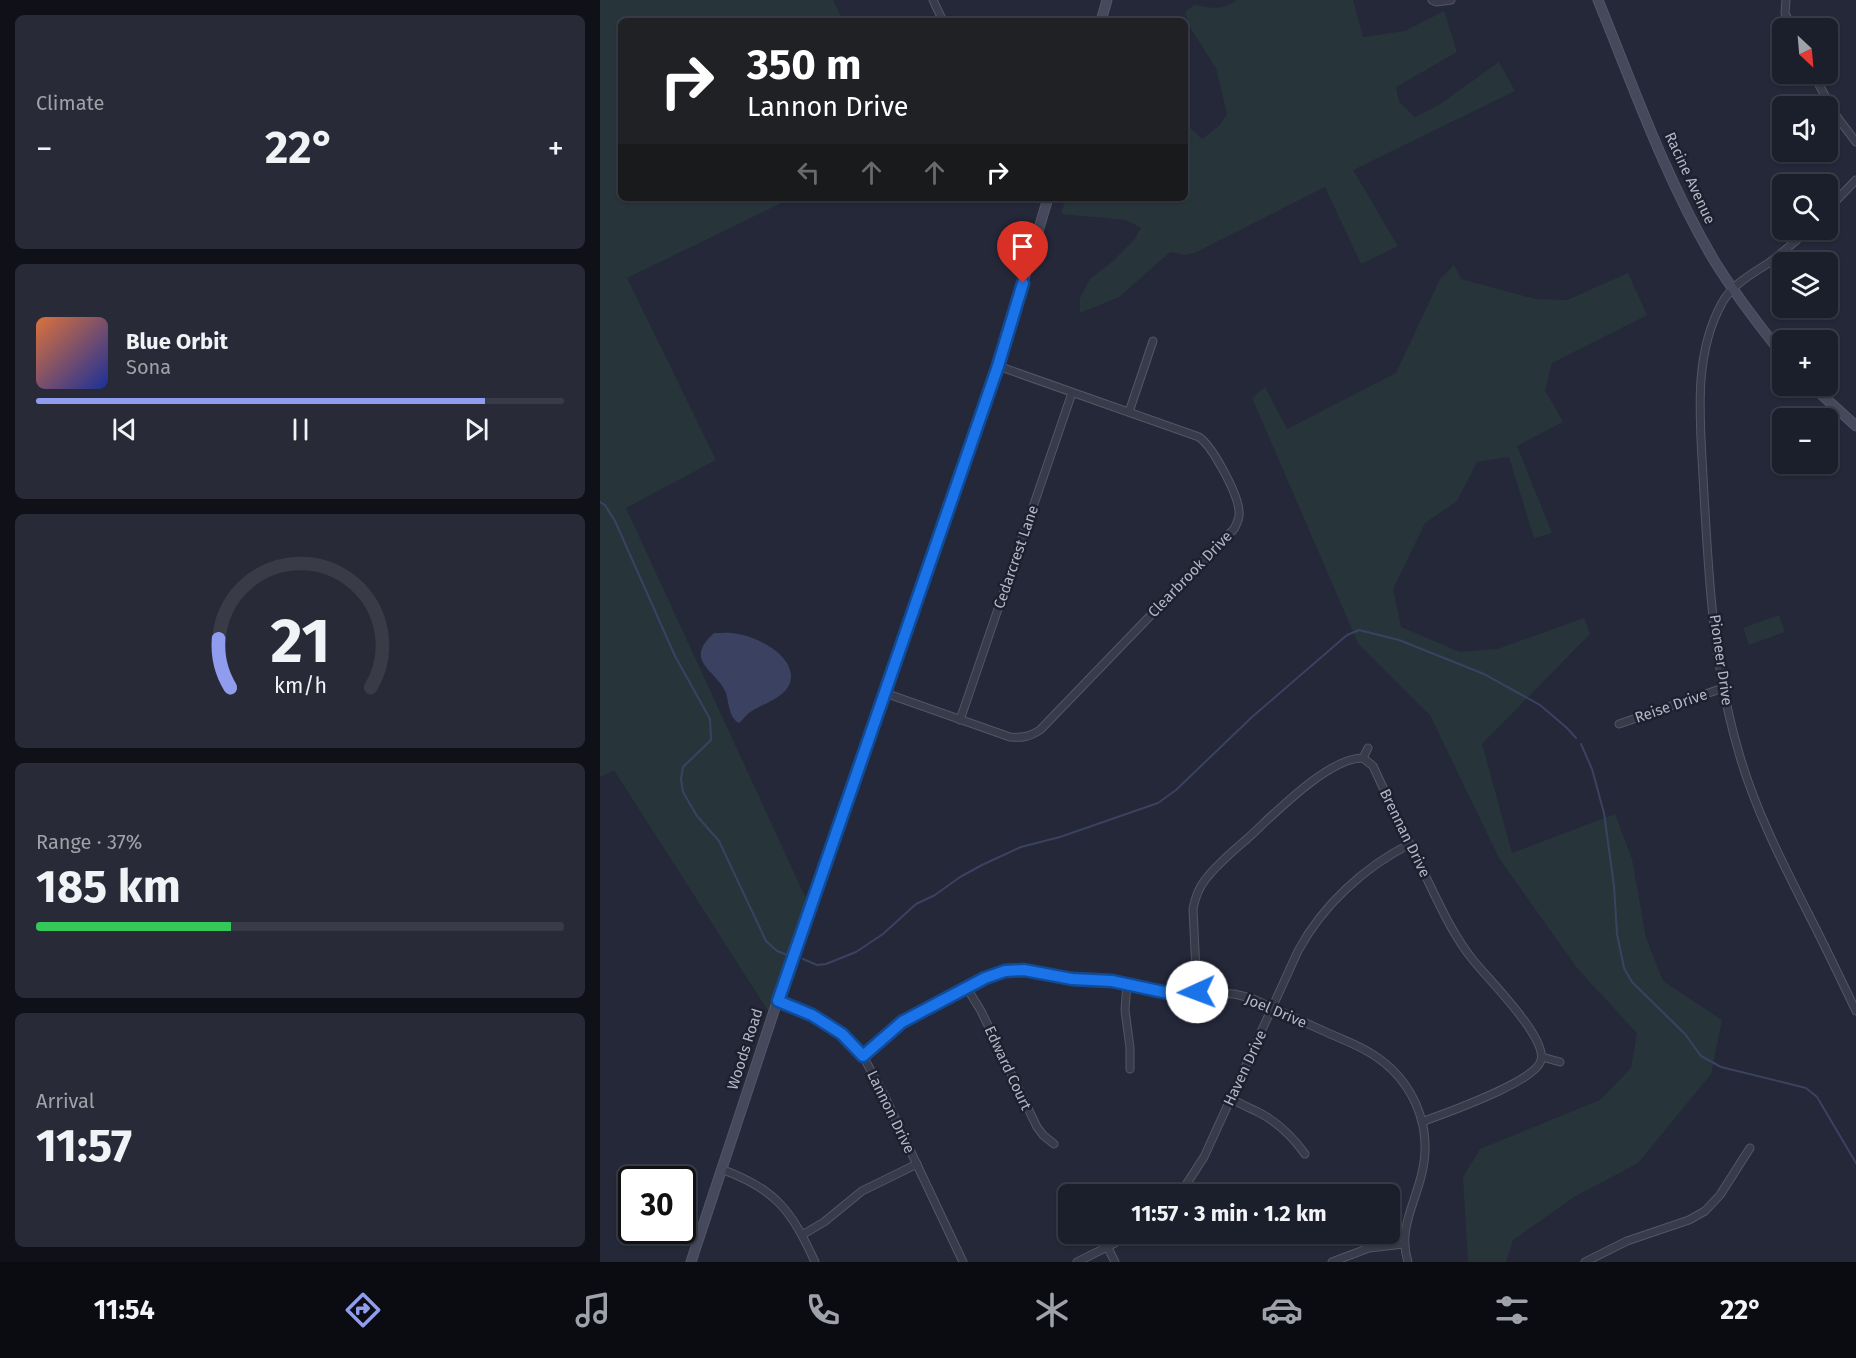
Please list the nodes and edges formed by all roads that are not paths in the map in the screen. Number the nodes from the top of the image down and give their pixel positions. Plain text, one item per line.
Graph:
1 (933, 0) edge
2 (1107, 0) edge
3 (1432, 0) edge
4 (1451, 0) edge
5 (1599, 0) edge
6 (1786, 0) edge
7 (942, 18) edge
8 (1102, 18) edge
9 (1787, 18) edge
10 (1819, 84) edge
11 (1856, 142) edge
12 (1856, 180) edge
13 (1838, 199) edge
14 (1047, 201) edge
15 (1796, 240) edge
16 (1733, 289) junction
17 (1153, 341) dead end
18 (1772, 341) edge
19 (998, 366) junction
20 (1072, 393) junction
21 (1823, 396) edge
22 (1129, 412) junction
23 (1856, 426) edge
24 (1723, 688) junction
25 (885, 693) junction
26 (960, 720) junction
27 (1619, 724) dead end
28 (1368, 748) dead end
29 (1363, 758) junction
30 (1410, 844) junction
31 (1127, 984) junction
32 (967, 988) junction
33 (1197, 992) junction
34 (778, 1001) junction
35 (1272, 1008) junction
36 (1856, 1011) edge
37 (863, 1056) junction
38 (1542, 1057) junction
39 (1560, 1062) dead end
40 (1130, 1069) dead end
41 (1232, 1099) junction
42 (1422, 1122) junction
43 (1054, 1144) dead end
44 (1749, 1148) dead end
45 (1305, 1154) dead end
46 (917, 1164) junction
47 (721, 1169) junction
48 (1187, 1184) edge
49 (802, 1235) junction
50 (1115, 1244) edge
51 (1404, 1244) junction
52 (1108, 1248) junction
53 (691, 1262) edge
54 (815, 1262) edge
55 (963, 1262) edge
56 (1077, 1262) edge
57 (1115, 1262) edge
58 (1332, 1262) edge
59 (1408, 1262) edge
60 (1585, 1262) edge

1 - 7 street
2 - 8 street
3 - 4 street
5 - 16 street, Racine Avenue
6 - 9 street
10 - 11 street
12 - 13 street
14 - 19 street, Woods Road
15 - 16 street
16 - 18 street, Racine Avenue
16 - 24 street, Pioneer Drive
17 - 22 street
19 - 20 street, Clearbrook Drive
19 - 25 street, Woods Road
20 - 22 street, Clearbrook Drive
20 - 26 street, Cedarcrest Lane
21 - 23 street
22 - 26 street, Clearbrook Drive
24 - 27 street, Reise Drive
24 - 36 street, Pioneer Drive
25 - 26 street, Clearbrook Drive
25 - 34 street, Woods Road
28 - 29 street
29 - 30 street, Brennan Drive
29 - 33 street
30 - 35 street, Haven Drive
30 - 38 street, Brennan Drive
31 - 32 street, Joel Drive
31 - 33 street, Joel Drive
31 - 40 street
32 - 37 street, Joel Drive
32 - 43 street, Edward Court
33 - 35 street, Joel Drive
34 - 37 street, Lannon Drive
34 - 47 street, Woods Road
35 - 41 street, Haven Drive
35 - 42 street, Joel Drive
37 - 46 street, Lannon Drive
38 - 39 street
38 - 42 street
41 - 45 street
41 - 48 street, Haven Drive
42 - 51 street, Joel Drive
44 - 60 street
46 - 49 street
46 - 55 street, Lannon Drive
47 - 49 street
47 - 53 street, Woods Road
49 - 54 street
50 - 52 street
51 - 58 street
51 - 59 street, Joel Drive
52 - 56 street
52 - 57 street

